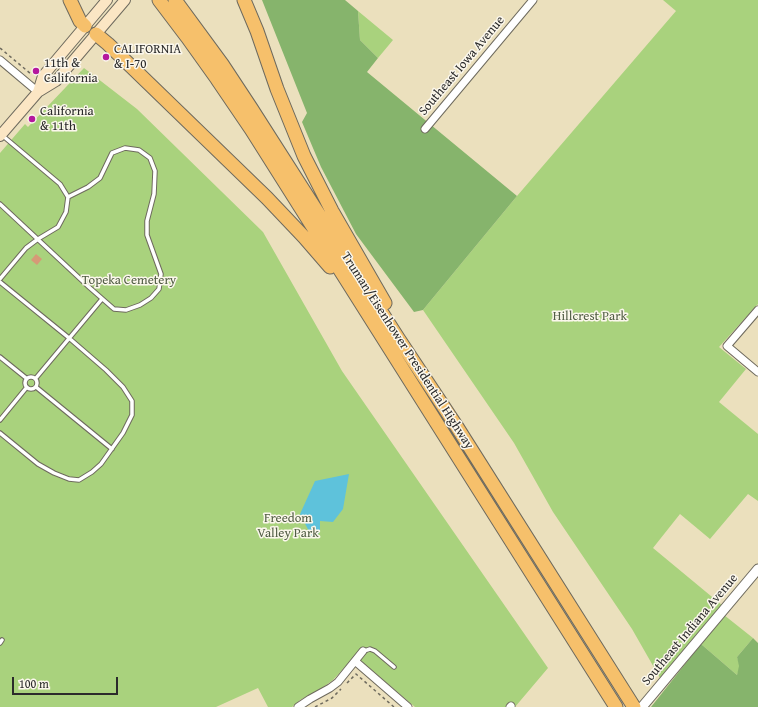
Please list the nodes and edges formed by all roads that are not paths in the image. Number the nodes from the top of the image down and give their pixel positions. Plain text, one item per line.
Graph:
1 (70, 0) edge
2 (107, 0) edge
3 (159, 0) edge
4 (175, 0) edge
5 (244, 0) edge
6 (533, 0) edge
7 (124, 1) edge
8 (85, 26) junction
9 (96, 34) junction
10 (0, 60) edge
11 (38, 92) junction
12 (424, 129) dead end
13 (1, 136) edge
14 (68, 197) junction
15 (0, 204) edge
16 (38, 239) junction
17 (0, 280) edge
18 (350, 286) junction
19 (102, 299) junction
20 (758, 310) edge
21 (69, 338) junction
22 (0, 357) edge
23 (758, 372) edge
24 (26, 378) junction
25 (36, 378) junction
26 (27, 387) junction
27 (36, 387) junction
28 (0, 420) edge
29 (457, 427) junction
30 (0, 433) edge
31 (112, 449) junction
32 (758, 569) edge
33 (363, 651) joint
34 (355, 661) junction
35 (394, 667) dead end
36 (298, 707) edge
37 (408, 707) edge
38 (616, 707) edge
39 (634, 707) edge
40 (642, 707) edge

1 - 8 highway
2 - 8 main road
3 - 18 highway, Truman/Eisenhower Presidential Highway
4 - 29 highway, Truman/Eisenhower Presidential Highway
5 - 29 highway
6 - 12 street, Southeast Iowa Avenue
7 - 9 main road
8 - 9 main road
8 - 11 main road
9 - 11 main road
9 - 18 highway
10 - 11 street
11 - 13 main road
13 - 14 lane
14 - 16 lane
14 - 19 lane
15 - 16 lane
16 - 17 lane
16 - 19 lane
17 - 21 lane
18 - 38 highway, Truman/Eisenhower Presidential Highway
19 - 21 lane
20 - 23 street
21 - 25 lane
21 - 31 lane
22 - 24 lane
24 - 25 lane
24 - 26 lane
25 - 27 lane
26 - 27 lane
26 - 28 lane
27 - 31 lane
29 - 39 highway, Truman/Eisenhower Presidential Highway
30 - 31 lane
32 - 40 street, Southeast Indiana Avenue
33 - 34 street
33 - 35 lane
34 - 36 street
34 - 37 street

